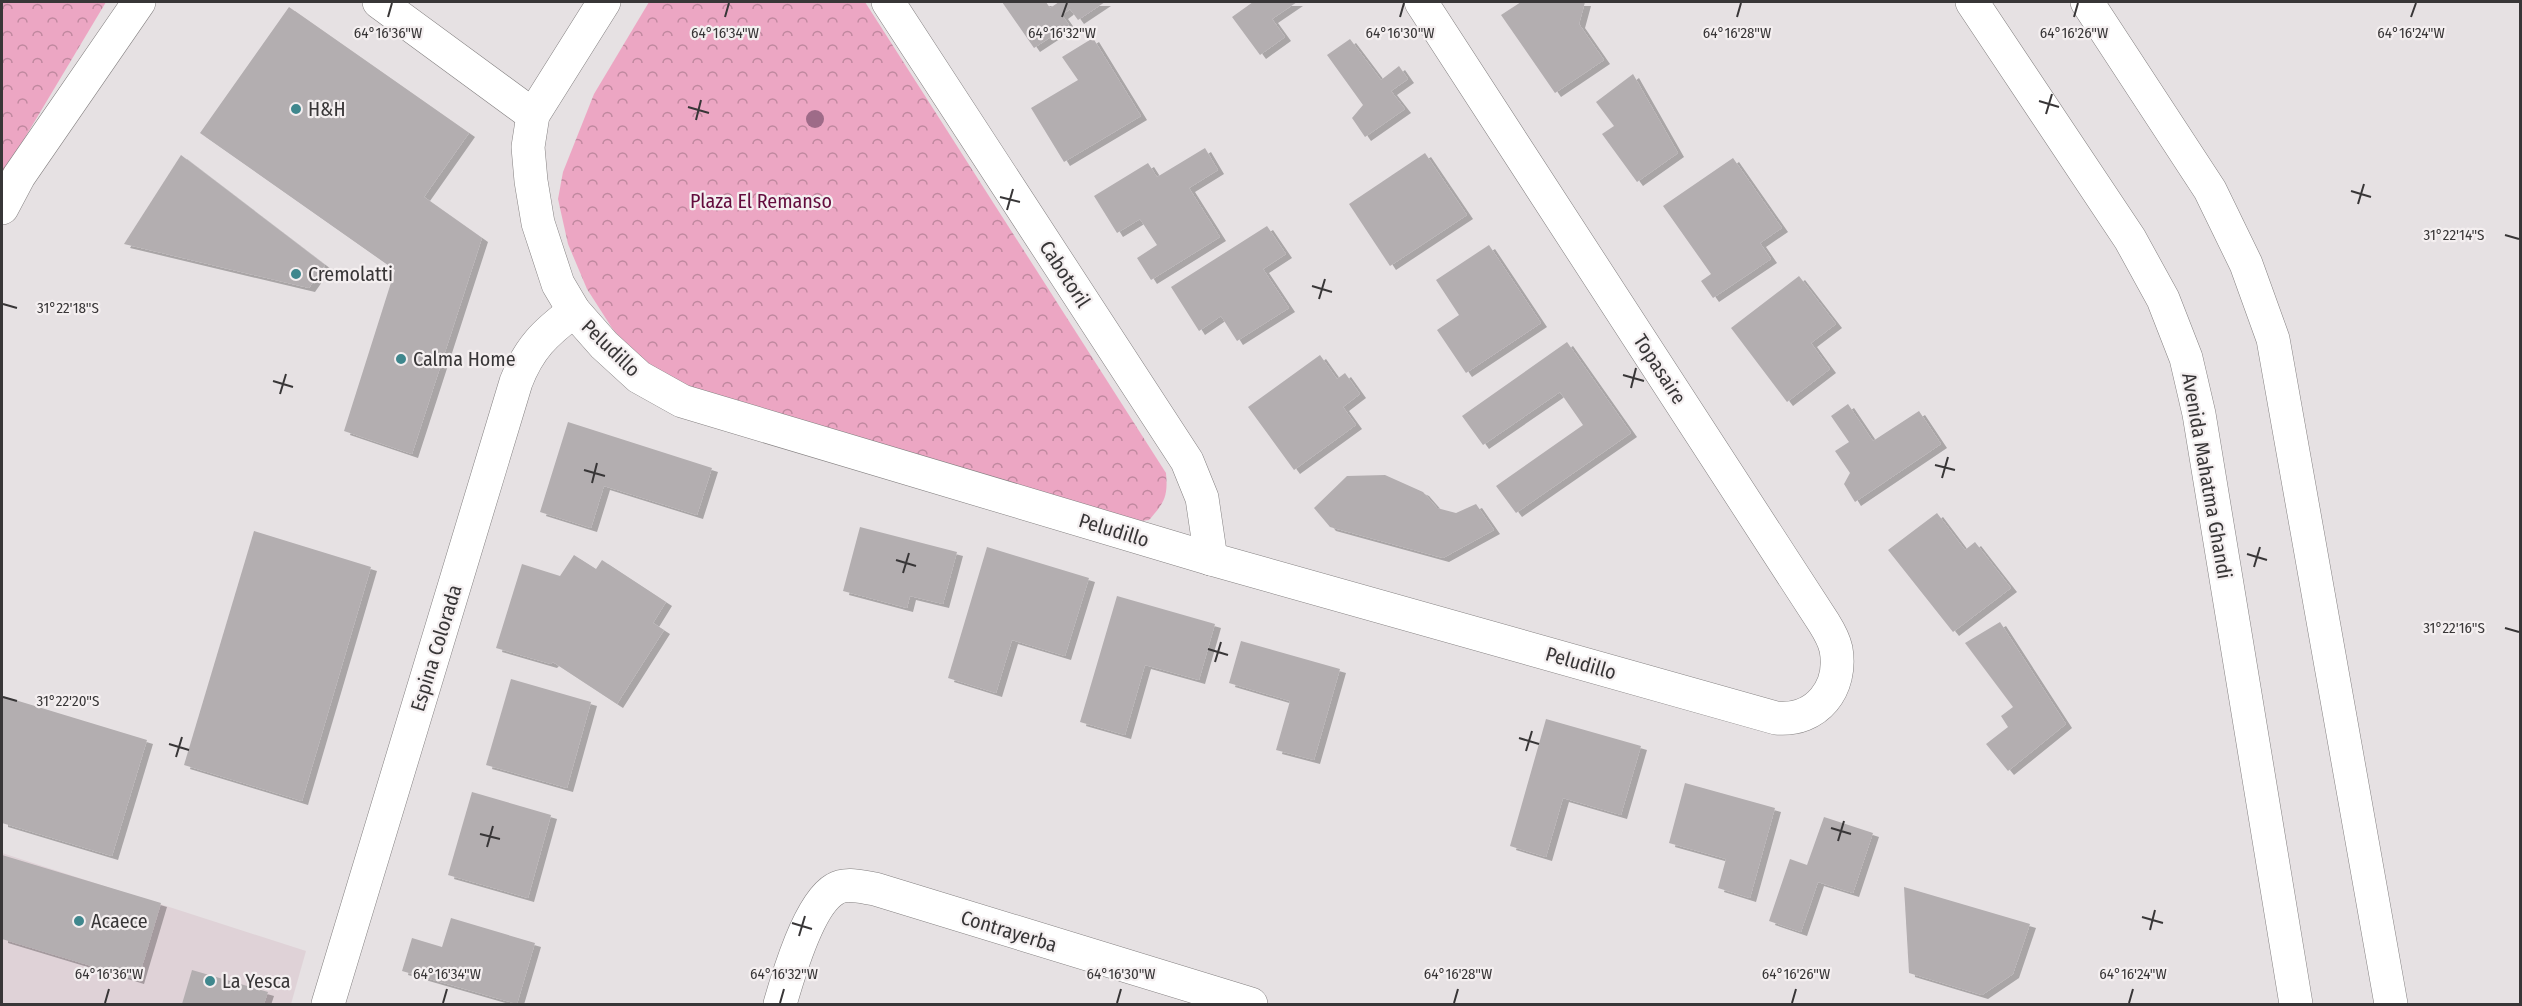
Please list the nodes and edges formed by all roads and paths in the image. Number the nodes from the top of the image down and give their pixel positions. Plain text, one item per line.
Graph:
1 (139, 2) edge
2 (379, 2) edge
3 (604, 2) edge
4 (888, 2) edge
5 (1421, 2) edge
6 (1972, 2) edge
7 (2087, 2) edge
8 (533, 115) junction
9 (2, 208) edge
10 (574, 311) junction
11 (1211, 559) junction
12 (1776, 718) joint
13 (328, 1005) edge
14 (780, 1005) edge
15 (1251, 1005) edge
16 (2296, 1005) edge
17 (2391, 1005) edge

1 - 9 street
2 - 8 street
3 - 8 street
4 - 11 street, Cabotoril
5 - 12 street, Topasaire
6 - 16 street, Avenida Mahatma Ghandi
7 - 17 street
8 - 10 street, Peludillo
10 - 11 street, Peludillo
10 - 13 street, Espina Colorada
11 - 12 street, Peludillo
14 - 15 street, Contrayerba

